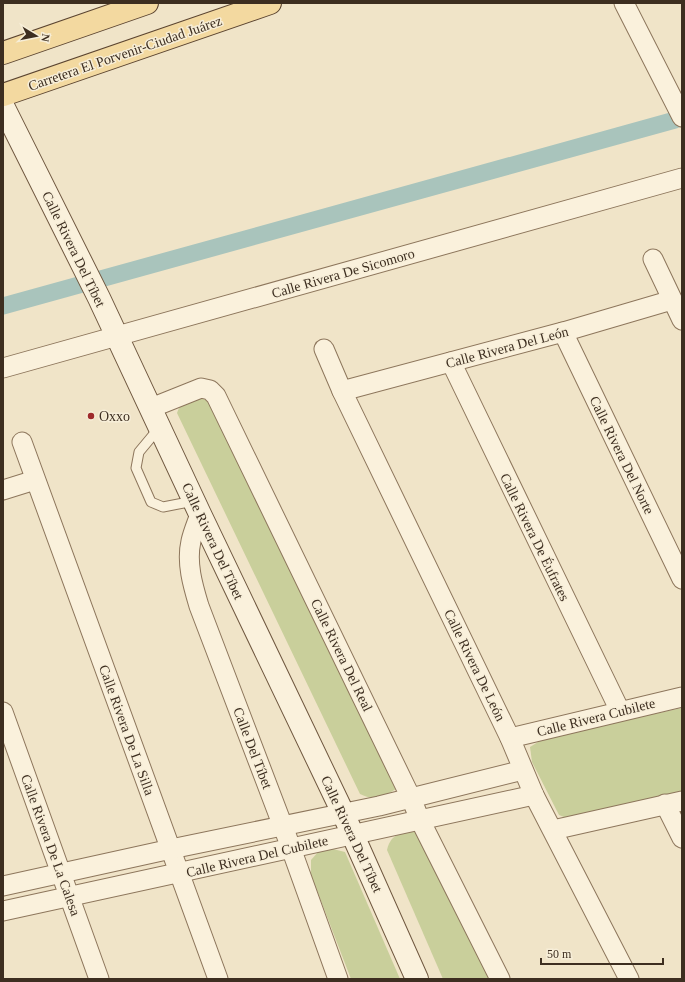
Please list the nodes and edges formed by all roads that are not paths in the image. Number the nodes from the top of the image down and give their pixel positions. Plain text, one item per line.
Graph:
1 (147, 3) edge
2 (270, 3) edge
3 (624, 3) edge
4 (3, 53) edge
5 (3, 95) edge
6 (3, 106) edge
7 (679, 111) edge
8 (682, 178) edge
9 (653, 259) dead end
10 (672, 300) junction
11 (682, 320) edge
12 (563, 332) junction
13 (116, 336) junction
14 (324, 349) dead end
15 (451, 362) junction
16 (3, 368) edge
17 (342, 391) junction
18 (155, 418) junction
19 (22, 442) dead end
20 (36, 480) junction
21 (3, 490) edge
22 (197, 508) junction
23 (682, 579) edge
24 (682, 696) edge
25 (620, 711) junction
26 (3, 712) edge
27 (510, 738) junction
28 (523, 770) junction
29 (534, 794) junction
30 (411, 798) junction
31 (674, 802) edge
32 (343, 813) junction
33 (420, 820) junction
34 (283, 826) junction
35 (553, 830) junction
36 (353, 835) junction
37 (682, 838) edge
38 (291, 848) junction
39 (171, 849) junction
40 (61, 872) junction
41 (180, 873) junction
42 (3, 886) edge
43 (70, 898) junction
44 (3, 911) edge
45 (99, 979) edge
46 (218, 979) edge
47 (338, 979) edge
48 (417, 979) edge
49 (500, 979) edge
50 (629, 979) edge

1 - 4 main road
2 - 5 main road, Carretera El Porvenir-Ciudad Juárez
3 - 7 street
6 - 13 street, Calle Rivera Del Tíbet
8 - 13 street, Calle Rivera De Sicomoro
9 - 10 street
10 - 11 street
10 - 12 street, Calle Rivera Del León
12 - 15 street, Calle Rivera Del León
12 - 23 street, Calle Rivera Del Norte
13 - 16 street, Calle Rivera De Sicomoro
13 - 18 street, Calle Rivera Del Tíbet
14 - 17 street, Calle Rivera De León
15 - 17 street, Calle Rivera Del León
15 - 25 street, Calle Rivera De Éufrates
17 - 27 street, Calle Rivera De León
18 - 22 street, Calle Rivera Del Tíbet
18 - 22 lane
18 - 30 street, Calle Rivera Del Real
19 - 20 street, Calle Rivera De La Silla
20 - 21 street
20 - 39 street, Calle Rivera De La Silla
22 - 32 street, Calle Rivera Del Tíbet
22 - 34 street, Calle Del Tíbet
24 - 25 street, Calle Rivera Cubilete
25 - 27 street, Calle Rivera Cubilete
26 - 40 street, Calle Rivera De La Calesa
27 - 28 street, Calle Rivera De León
28 - 29 street, Calle Rivera De León
28 - 30 street, Calle Rivera Del Cubilete
29 - 33 street, Calle Rivera Del Cubilete
29 - 35 street, Calle Rivera De León
30 - 32 street, Calle Rivera Del Cubilete
30 - 33 street, Calle Rivera Del Real
31 - 35 street
31 - 37 street
32 - 34 street, Calle Rivera Del Cubilete
32 - 36 street, Calle Rivera Del Tíbet
33 - 36 street, Calle Rivera Del Cubilete
33 - 49 street, Calle Rivera Del Real
34 - 38 street, Calle Del Tíbet
34 - 39 street, Calle Rivera Del Cubilete
35 - 50 street, Calle Rivera De León
36 - 38 street, Calle Rivera Del Cubilete
36 - 48 street, Calle Rivera Del Tíbet
38 - 41 street, Calle Rivera Del Cubilete
38 - 47 street, Calle Del Tíbet
39 - 40 street, Calle Rivera Del Cubilete
39 - 41 street, Calle Rivera De La Silla
40 - 42 street, Calle Rivera Del Cubilete
40 - 43 street, Calle Rivera De La Calesa
41 - 43 street, Calle Rivera Del Cubilete
41 - 46 street, Calle Rivera De La Silla
43 - 44 street, Calle Rivera Del Cubilete
43 - 45 street, Calle Rivera De La Calesa

